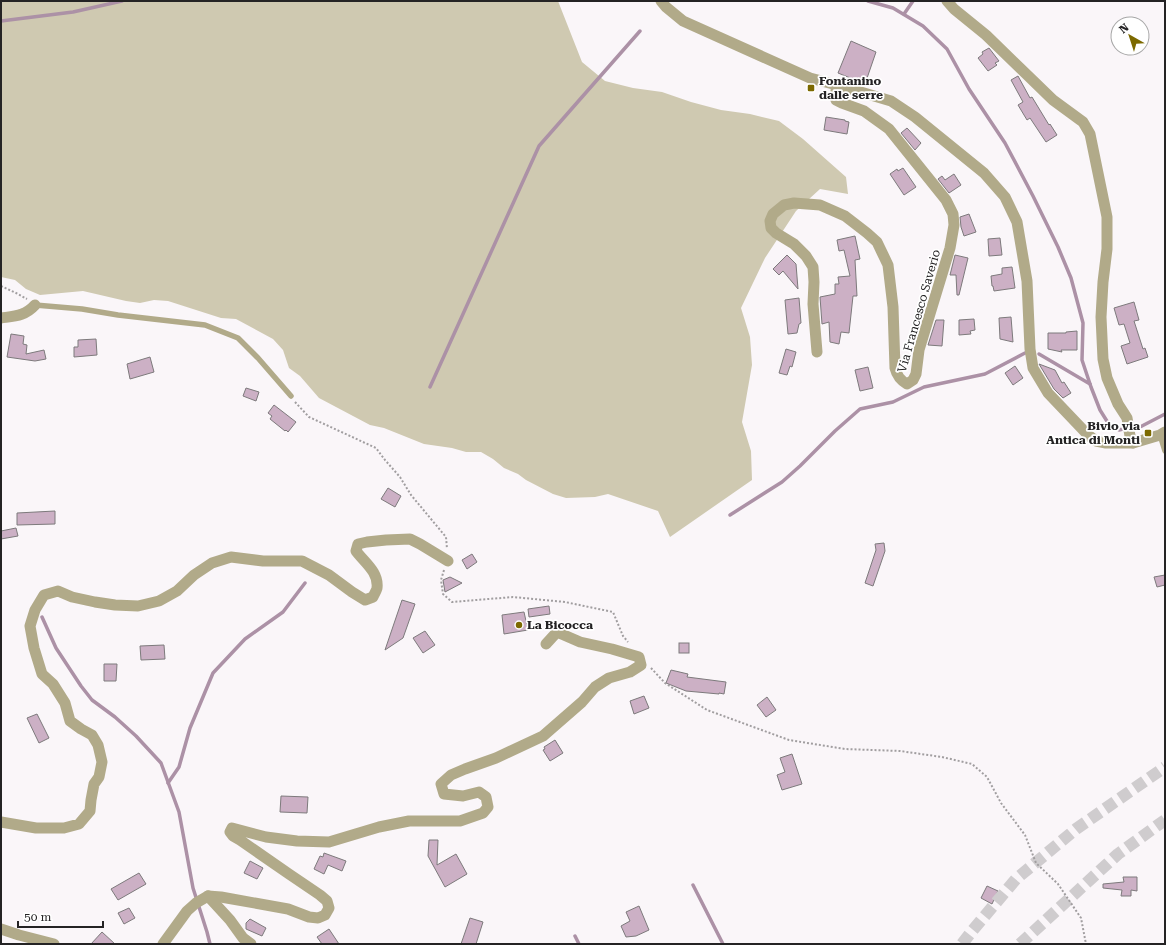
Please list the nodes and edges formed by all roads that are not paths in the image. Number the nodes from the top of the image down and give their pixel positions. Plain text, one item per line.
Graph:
1 (661, 1) edge
2 (947, 1) edge
3 (837, 85) junction
4 (35, 305) joint
5 (1, 318) edge
6 (817, 352) dead end
7 (291, 396) road end
8 (1162, 433) edge
9 (1131, 439) junction
10 (1165, 451) edge
11 (448, 561) road end
12 (546, 644) dead end
13 (1, 822) edge
14 (208, 896) junction
15 (1, 929) edge
16 (54, 944) edge
17 (163, 944) edge
18 (251, 944) edge

1 - 3 street
2 - 9 street
3 - 6 street, Via Francesco Saverio
3 - 9 street
4 - 5 street
4 - 7 lane
8 - 9 street
8 - 10 lane
11 - 13 street
12 - 14 street
14 - 17 street
14 - 18 street
15 - 16 street

